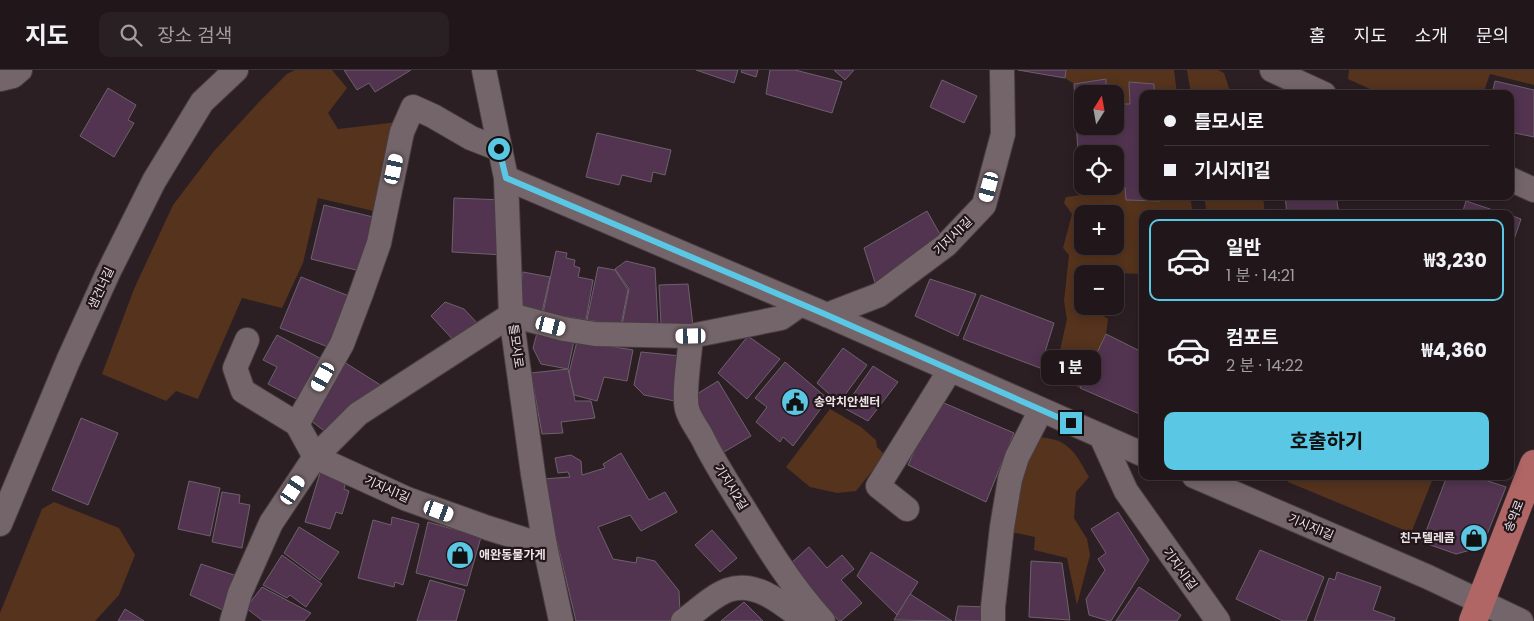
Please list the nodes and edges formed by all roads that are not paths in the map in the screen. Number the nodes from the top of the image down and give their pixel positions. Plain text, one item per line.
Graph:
1 (20, 70) edge
2 (236, 70) edge
3 (484, 70) edge
4 (1002, 70) edge
5 (1272, 70) edge
6 (0, 79) edge
7 (1315, 90) edge
8 (499, 149) junction
9 (506, 178) junction
10 (1514, 181) edge
11 (1534, 190) edge
12 (801, 304) junction
13 (511, 315) junction
14 (827, 315) junction
15 (691, 336) junction
16 (247, 340) dead end
17 (950, 370) junction
18 (1041, 410) junction
19 (297, 424) junction
20 (1101, 436) junction
21 (1139, 453) edge
22 (315, 456) junction
23 (1534, 464) edge
24 (1203, 480) edge
25 (1534, 505) edge
26 (907, 508) dead end
27 (0, 524) edge
28 (545, 546) junction
29 (1485, 613) edge
30 (232, 621) edge
31 (562, 621) edge
32 (683, 621) edge
33 (805, 621) edge
34 (823, 621) edge
35 (993, 621) edge
36 (1218, 621) edge
37 (1521, 621) edge

1 - 6 street
2 - 27 street, 샘건너길
3 - 8 street, 틀모시로
4 - 14 street, 기지시1길
5 - 7 street
8 - 9 street, 틀모시로
8 - 19 street
9 - 12 street
9 - 13 street, 틀모시로
10 - 11 street
12 - 14 street
12 - 15 street
13 - 15 street
13 - 22 street
13 - 28 street, 틀모시로
14 - 17 street
15 - 34 street, 기지시2길
16 - 19 street
17 - 18 street
17 - 26 street
18 - 20 street
18 - 35 street
19 - 22 street
20 - 21 street
20 - 36 street, 기지시1길
22 - 28 street, 기지시1길
22 - 30 street
23 - 29 main road, 송악로
24 - 29 street, 기시지1길
25 - 29 main road
28 - 31 street, 틀모시로
29 - 37 street, 기시지1길
32 - 33 street

